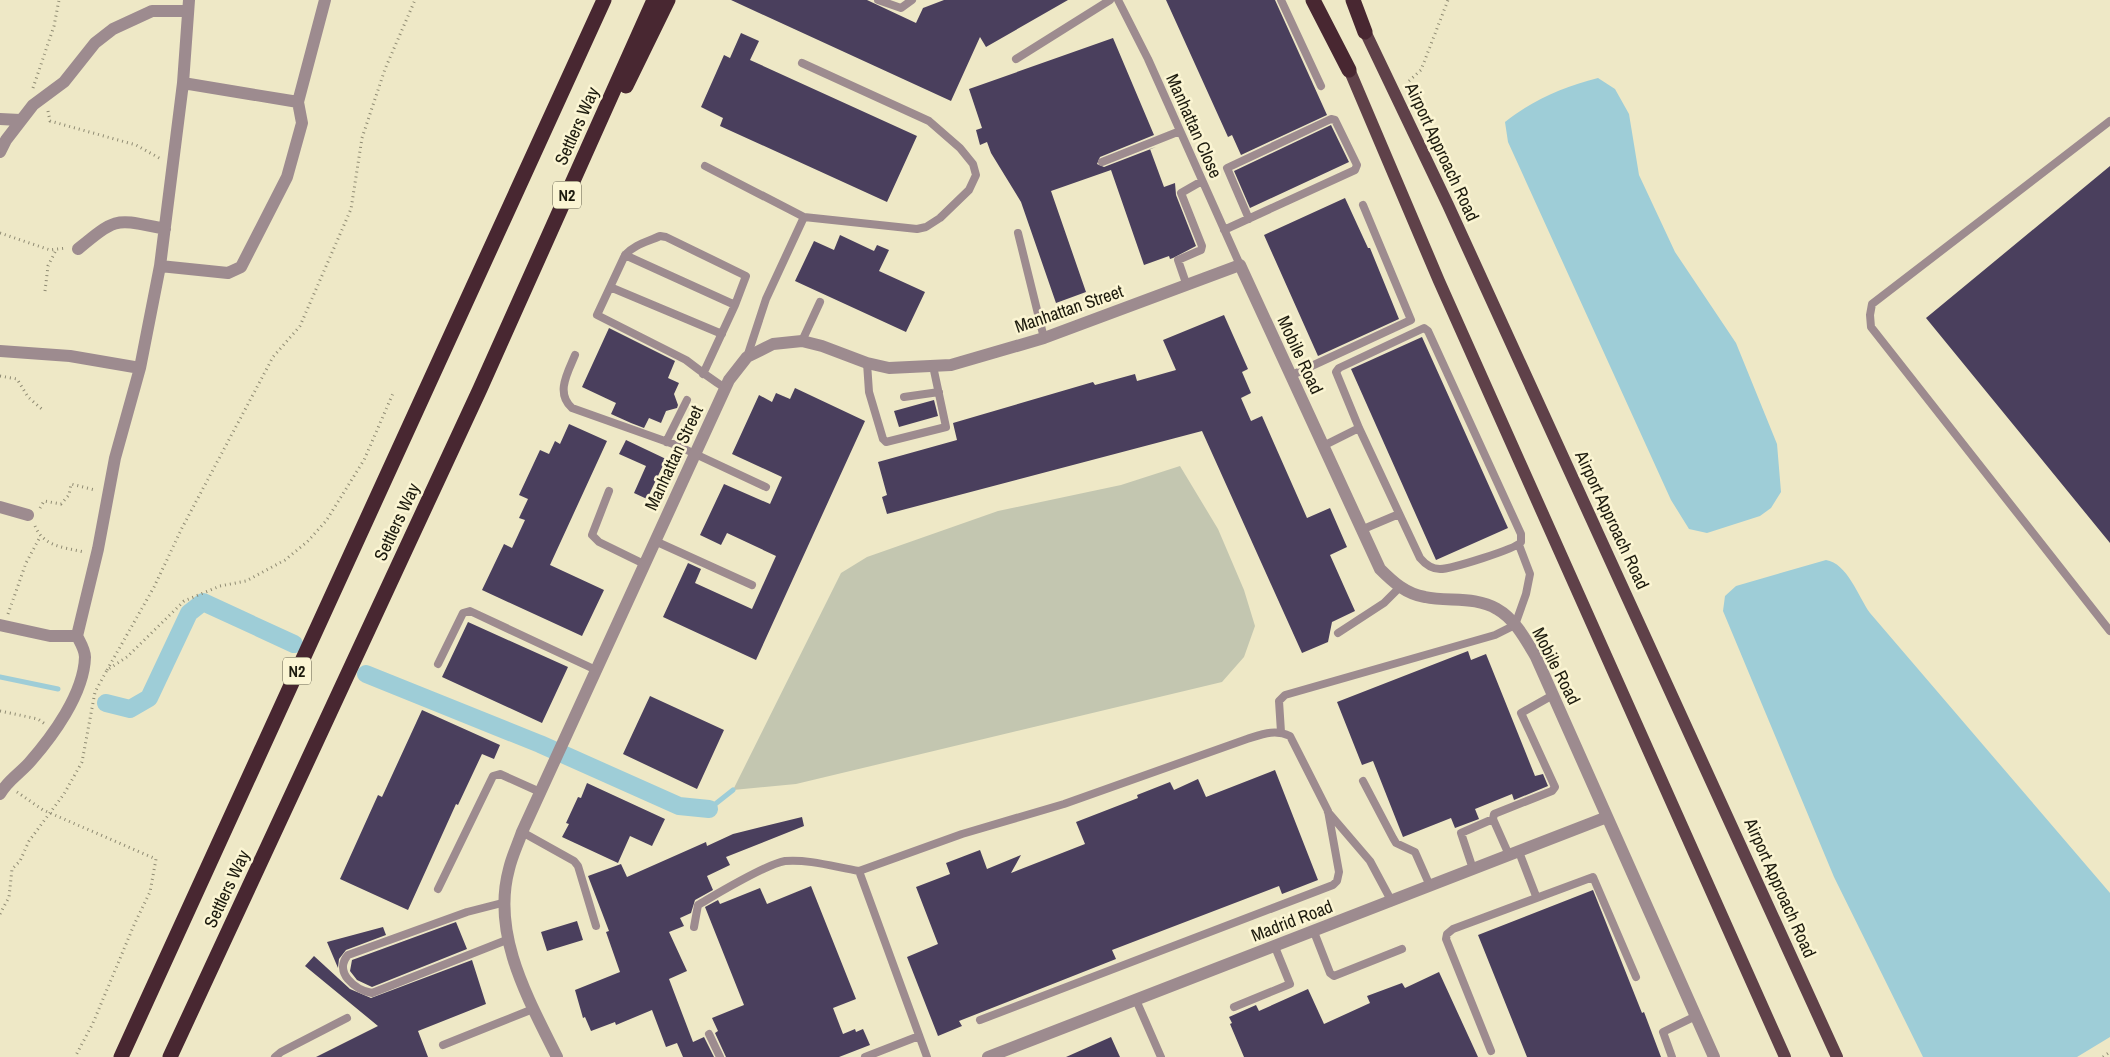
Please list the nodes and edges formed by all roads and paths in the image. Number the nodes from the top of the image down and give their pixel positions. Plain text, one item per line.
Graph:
1 (59, 0) edge
2 (325, 0) edge
3 (415, 0) edge
4 (604, 0) edge
5 (654, 0) edge
6 (668, 0) edge
7 (878, 0) edge
8 (912, 0) edge
9 (1110, 0) edge
10 (1118, 0) edge
11 (1281, 0) edge
12 (1313, 0) edge
13 (1319, 0) edge
14 (1351, 0) edge
15 (1448, 0) edge
16 (188, 6) edge
17 (1365, 32) joint
18 (1016, 58) dead end
19 (802, 63) dead end
20 (1349, 70) junction
21 (1409, 80) dead end
22 (182, 83) junction
23 (1321, 86) dead end
24 (44, 97) junction
25 (298, 102) junction
26 (33, 105) junction
27 (0, 119) edge
28 (20, 120) junction
29 (2110, 121) edge
30 (1180, 131) junction
31 (0, 152) edge
32 (1102, 162) dead end
33 (173, 163) junction
34 (705, 166) dead end
35 (1202, 181) junction
36 (1363, 205) dead end
37 (804, 217) junction
38 (1249, 219) junction
39 (165, 229) junction
40 (1224, 230) junction
41 (0, 233) edge
42 (1018, 233) dead end
43 (56, 249) junction
44 (78, 249) joint
45 (625, 255) junction
46 (1240, 265) junction
47 (160, 266) junction
48 (1187, 286) junction
49 (610, 287) junction
50 (45, 291) dead end
51 (820, 302) dead end
52 (735, 305) junction
53 (722, 334) junction
54 (1044, 338) junction
55 (802, 341) junction
56 (0, 351) edge
57 (575, 355) dead end
58 (747, 357) junction
59 (867, 363) junction
60 (933, 366) junction
61 (140, 368) junction
62 (704, 374) junction
63 (0, 376) edge
64 (1290, 376) junction
65 (725, 388) junction
66 (480, 389) junction
67 (394, 390) dead end
68 (939, 392) junction
69 (904, 397) dead end
70 (687, 400) dead end
71 (44, 411) dead end
72 (1359, 428) junction
73 (666, 442) junction
74 (1322, 446) junction
75 (695, 453) junction
76 (766, 487) dead end
77 (609, 491) dead end
78 (108, 493) junction
79 (0, 507) edge
80 (1399, 514) junction
81 (28, 515) junction
82 (1361, 530) junction
83 (40, 537) junction
84 (655, 541) junction
85 (1519, 545) junction
86 (97, 554) junction
87 (644, 564) junction
88 (752, 585) dead end
89 (1400, 587) junction
90 (1515, 625) junction
91 (2, 626) edge
92 (2110, 631) edge
93 (1338, 633) dead end
94 (77, 636) junction
95 (438, 664) dead end
96 (107, 670) junction
97 (596, 670) junction
98 (1553, 695) junction
99 (0, 711) edge
100 (55, 731) junction
101 (1281, 732) junction
102 (1363, 781) dead end
103 (2, 786) edge
104 (540, 792) junction
105 (1328, 811) junction
106 (50, 813) junction
107 (1607, 816) junction
108 (1493, 819) junction
109 (522, 832) junction
110 (1514, 854) junction
111 (1473, 869) junction
112 (859, 871) junction
113 (1430, 886) junction
114 (438, 889) dead end
115 (1536, 896) junction
116 (506, 902) junction
117 (1392, 902) junction
118 (0, 914) edge
119 (596, 926) dead end
120 (694, 927) dead end
121 (1314, 932) junction
122 (509, 939) junction
123 (1275, 947) junction
124 (1402, 949) dead end
125 (1636, 977) dead end
126 (1136, 1000) junction
127 (1234, 1007) dead end
128 (533, 1009) junction
129 (1696, 1016) junction
130 (347, 1018) dead end
131 (980, 1020) dead end
132 (709, 1034) dead end
133 (919, 1036) junction
134 (443, 1044) dead end
135 (1491, 1051) dead end
136 (2110, 1052) edge
137 (75, 1057) edge
138 (121, 1057) edge
139 (170, 1057) edge
140 (275, 1057) edge
141 (557, 1057) edge
142 (720, 1057) edge
143 (865, 1057) edge
144 (927, 1057) edge
145 (988, 1057) edge
146 (1161, 1057) edge
147 (1672, 1057) edge
148 (1714, 1057) edge
149 (1785, 1057) edge
150 (1837, 1057) edge
151 (2103, 1057) edge

1 - 26 path
2 - 25 street
3 - 96 path
4 - 138 highway, Settlers Way / N2
5 - 66 highway, Settlers Way / N2
6 - 66 highway
7 - 8 lane
9 - 18 lane
10 - 30 lane, Manhattan Close
11 - 23 lane
12 - 20 highway
13 - 20 main road
14 - 17 highway
15 - 21 path
16 - 22 street
16 - 24 street
17 - 150 main road, Airport Approach Road
19 - 37 lane
20 - 149 main road
22 - 25 street
22 - 33 street
24 - 26 street
24 - 33 path
25 - 47 street
26 - 28 street
27 - 28 street
28 - 31 street
29 - 92 lane
30 - 32 lane
30 - 35 lane, Manhattan Close
33 - 39 street
34 - 37 lane
35 - 40 lane, Manhattan Close
35 - 48 lane
36 - 64 lane
37 - 58 lane
38 - 38 lane
38 - 40 lane
39 - 44 street
39 - 47 street
40 - 46 lane, Manhattan Close
41 - 43 path
42 - 54 lane
43 - 44 path
43 - 50 path
45 - 49 lane
45 - 52 lane
45 - 52 lane
46 - 48 street, Manhattan Street
46 - 64 street, Mobile Road
47 - 61 street
48 - 54 street, Manhattan Street
49 - 53 lane
49 - 62 lane
51 - 55 lane
52 - 53 lane
53 - 62 lane
54 - 60 street, Manhattan Street
55 - 58 street, Manhattan Street
55 - 59 street, Manhattan Street
56 - 61 street
57 - 73 lane
58 - 65 street, Manhattan Street
59 - 60 street, Manhattan Street
59 - 68 lane
60 - 68 lane
61 - 78 street
62 - 65 lane
63 - 71 path
64 - 74 street, Mobile Road
65 - 75 street, Manhattan Street
66 - 139 highway, Settlers Way / N2
67 - 96 path
68 - 69 lane
70 - 73 lane
72 - 74 lane
72 - 80 lane
72 - 85 lane
73 - 75 lane
74 - 82 street, Mobile Road
75 - 76 lane
75 - 84 street, Manhattan Street
77 - 87 lane
78 - 81 path
78 - 86 street
79 - 81 street
80 - 82 lane
80 - 85 lane
81 - 83 path
82 - 89 street, Mobile Road
83 - 86 path
83 - 91 path
84 - 87 street, Manhattan Street
84 - 88 lane
85 - 90 lane
86 - 94 street
87 - 97 street, Manhattan Street
89 - 90 street, Mobile Road
89 - 93 lane
90 - 98 street, Mobile Road
90 - 101 lane
91 - 94 street
94 - 100 street
95 - 97 lane
96 - 106 path
97 - 104 street, Manhattan Street
98 - 107 street, Mobile Road
98 - 108 lane
99 - 100 path
100 - 103 street
101 - 105 lane
101 - 112 lane
102 - 113 lane
103 - 106 path
104 - 109 street, Manhattan Street
104 - 114 lane
105 - 117 lane
105 - 131 lane
106 - 118 path
106 - 137 path
107 - 110 street, Madrid Road
107 - 129 street, Mobile Road
108 - 110 lane
108 - 111 lane
109 - 116 street, Manhattan Street
109 - 119 lane
110 - 111 street, Madrid Road
110 - 115 lane
111 - 113 street, Madrid Road
112 - 120 lane
112 - 133 lane
113 - 117 street, Madrid Road
115 - 125 lane
115 - 135 lane
116 - 122 street, Manhattan Street
116 - 122 lane
117 - 121 street, Madrid Road
121 - 123 street, Madrid Road
121 - 124 lane
122 - 128 street, Manhattan Street
123 - 126 street, Madrid Road
123 - 127 lane
126 - 145 street, Madrid Road
126 - 146 lane
128 - 134 lane
128 - 141 street, Manhattan Street
129 - 147 lane
129 - 148 street, Mobile Road
130 - 140 lane
132 - 142 lane
133 - 143 lane
133 - 144 lane
136 - 151 path

